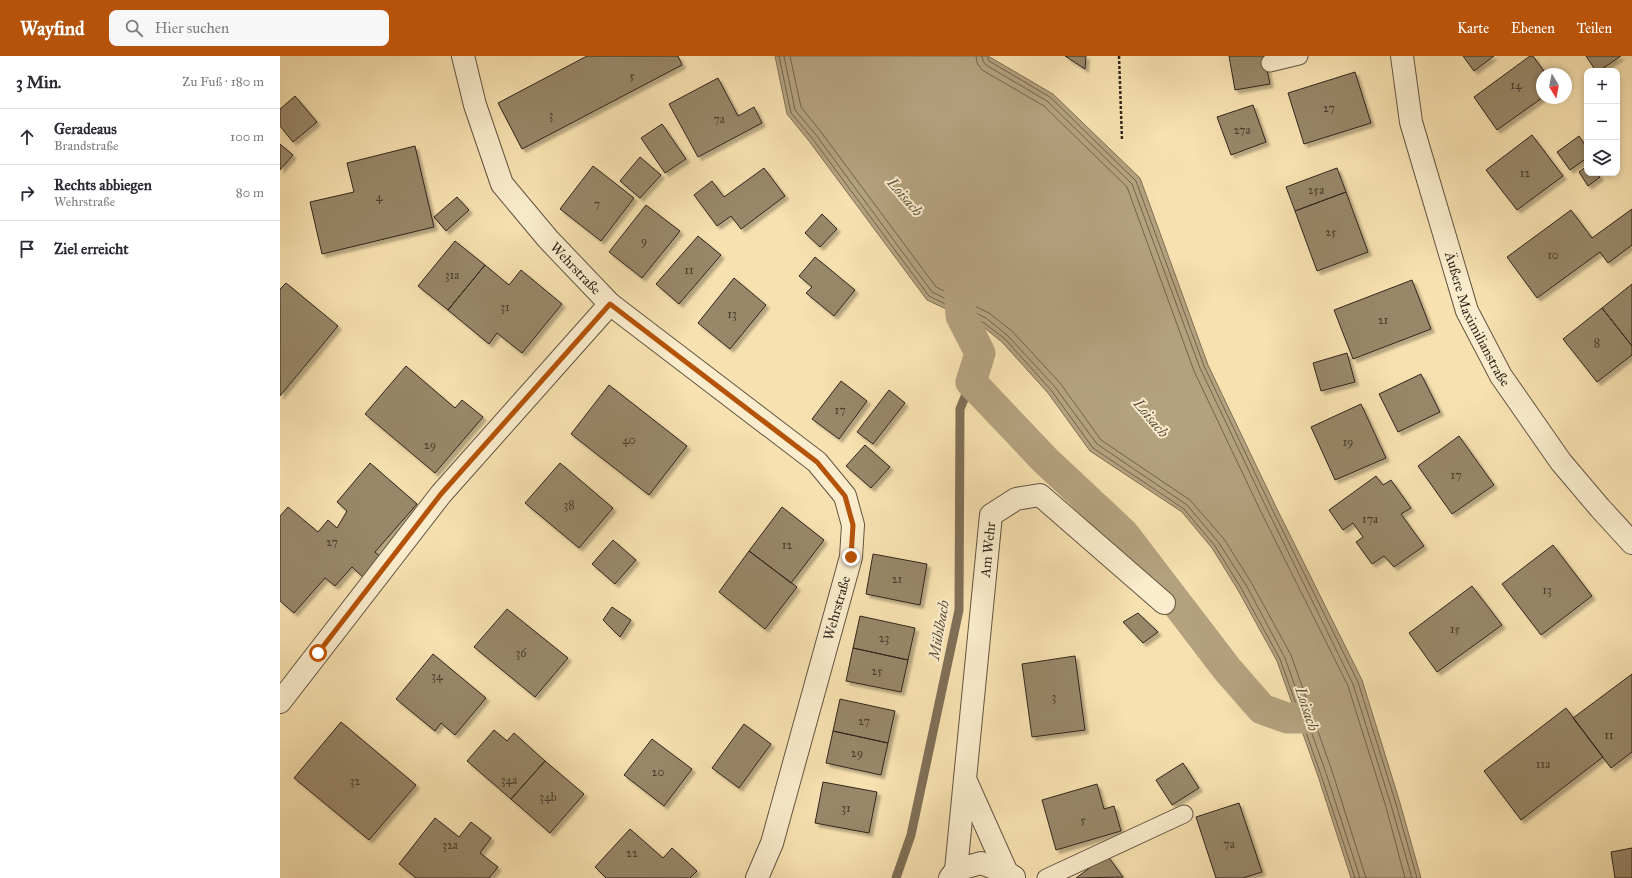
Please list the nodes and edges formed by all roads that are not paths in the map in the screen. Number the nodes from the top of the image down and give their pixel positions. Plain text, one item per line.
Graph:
1 (463, 56) edge
2 (1299, 56) edge
3 (1402, 56) edge
4 (1270, 63) dead end
5 (610, 304) junction
6 (1632, 542) edge
7 (1164, 603) dead end
8 (280, 702) edge
9 (964, 778) junction
10 (1184, 814) dead end
11 (953, 874) edge
12 (1011, 875) edge
13 (757, 878) edge
14 (1046, 878) edge

1 - 5 street, Wehrstraße
2 - 4 lane
3 - 6 street, Äußere Maximilianstraße
5 - 8 street
5 - 13 street, Wehrstraße
7 - 9 street, Am Wehr
9 - 11 street, Am Wehr
9 - 12 street, Am Wehr
10 - 14 lane
11 - 12 street, Am Wehr

